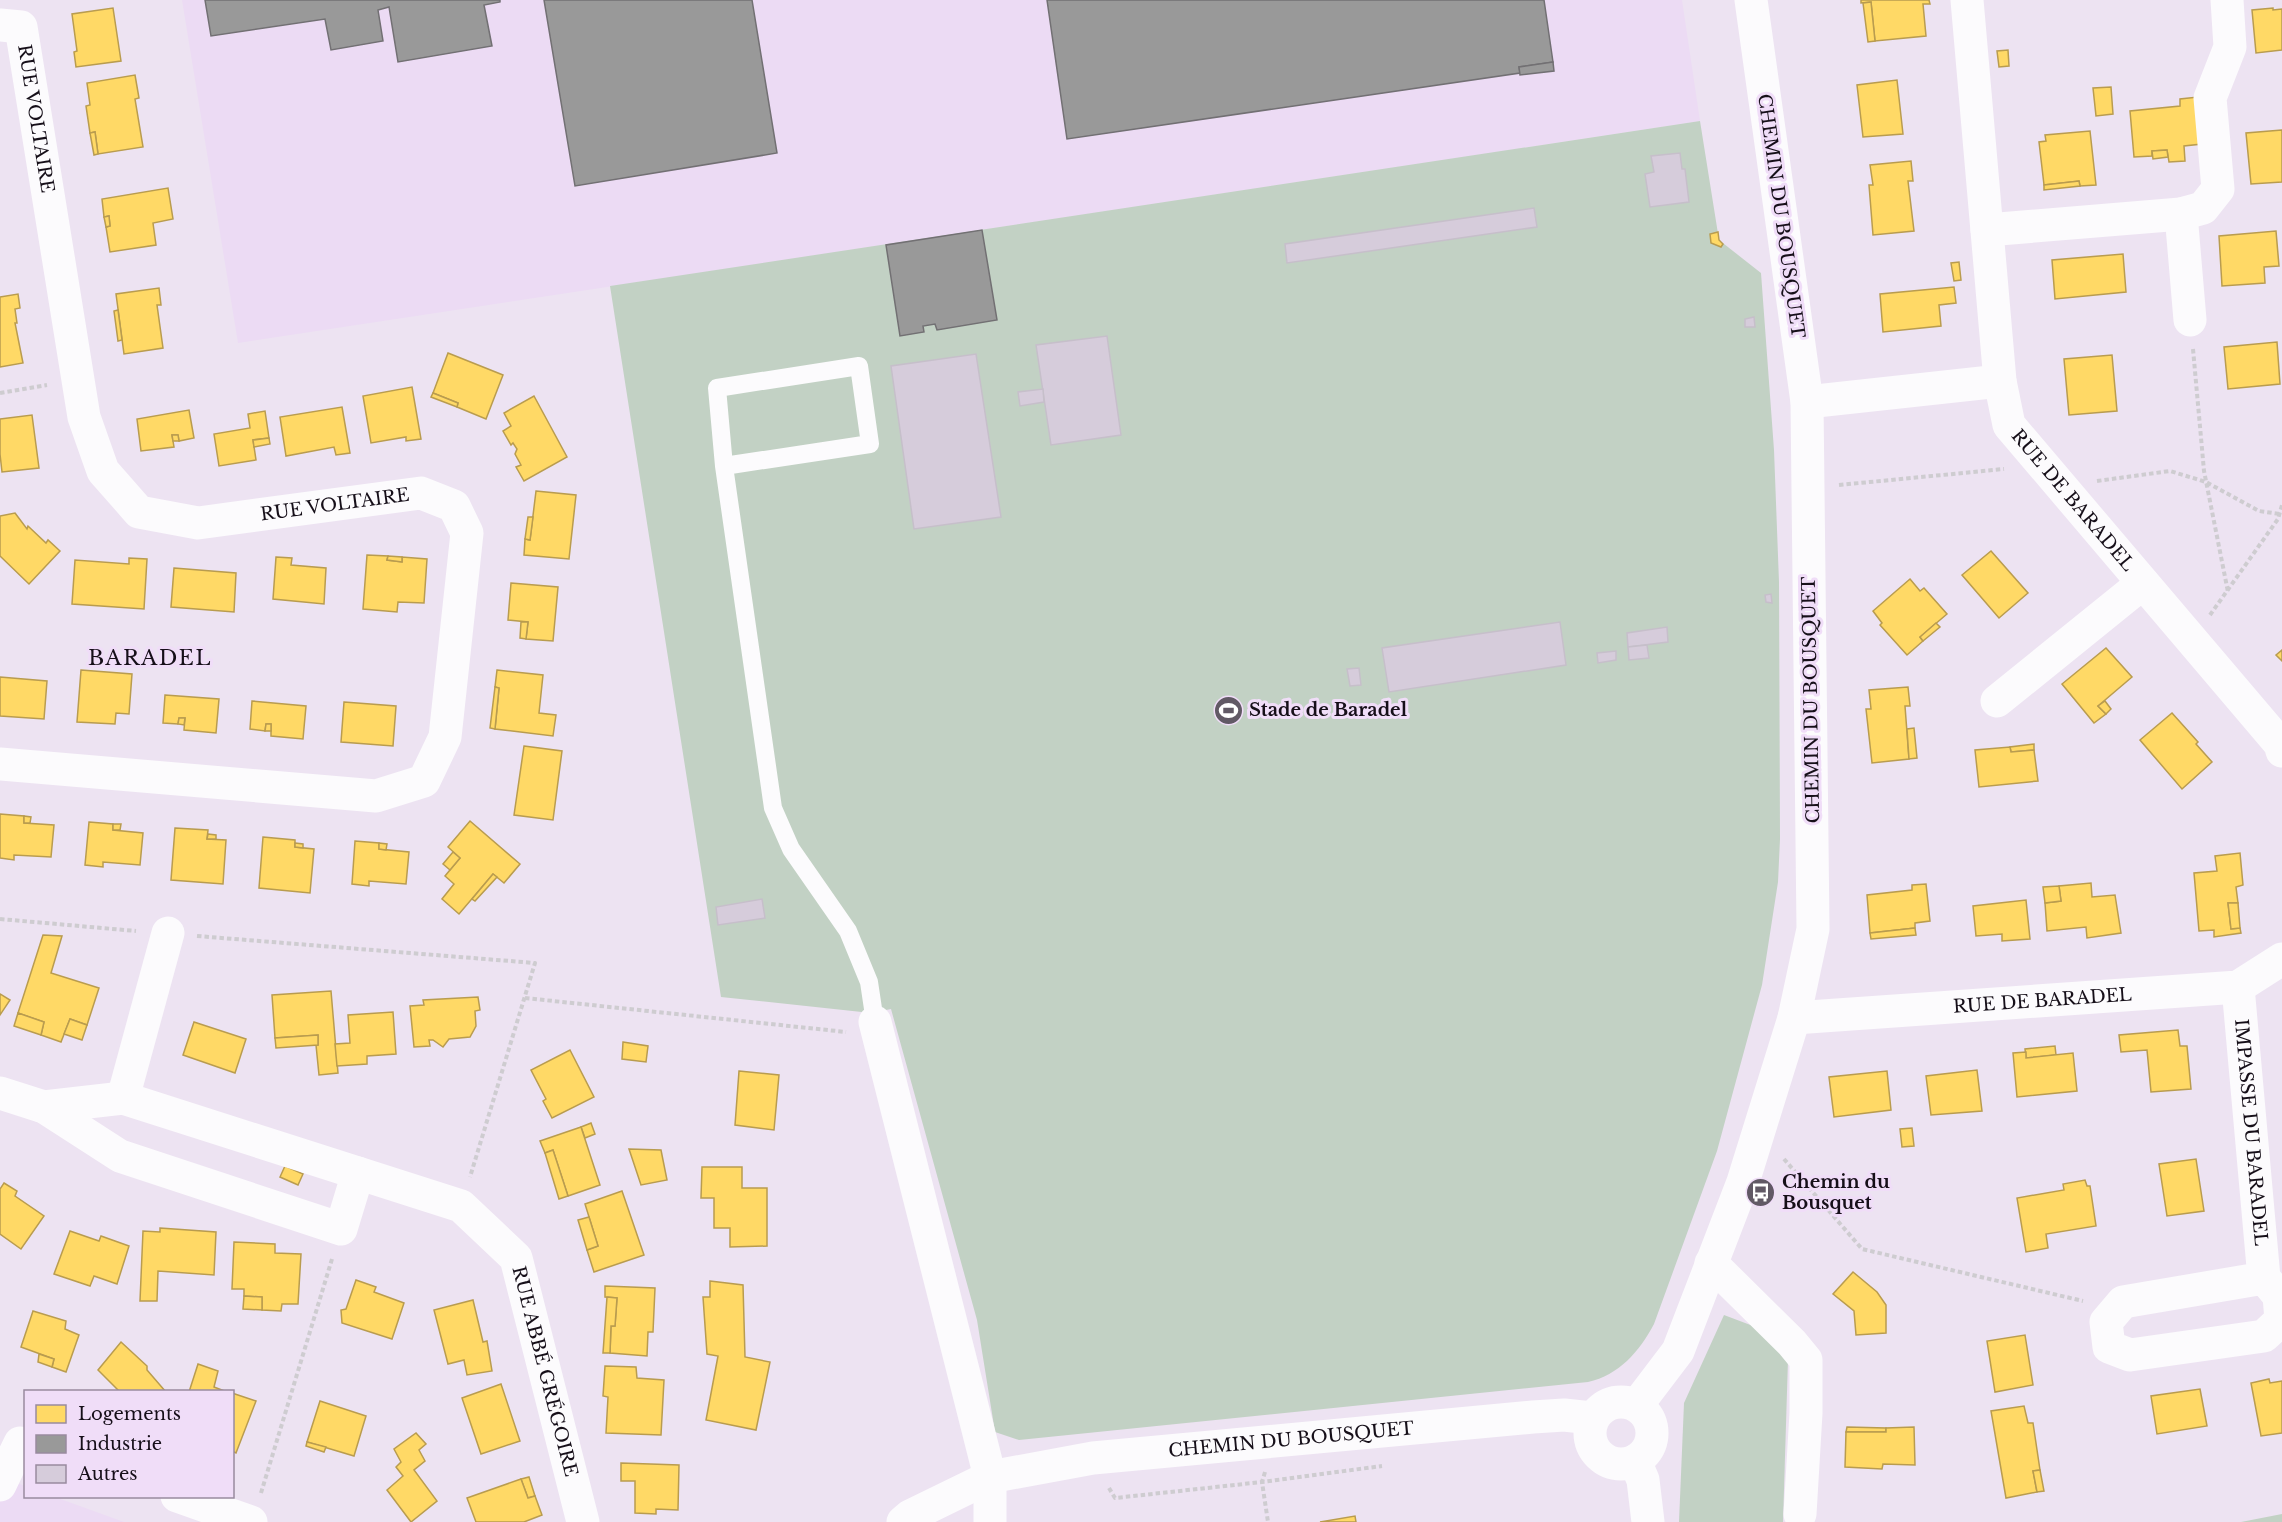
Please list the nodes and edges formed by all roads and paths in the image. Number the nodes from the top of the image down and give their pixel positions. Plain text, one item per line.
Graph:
1 (1751, 0) edge
2 (1967, 0) edge
3 (2227, 0) edge
4 (0, 25) edge
5 (2181, 214) junction
6 (1987, 230) junction
7 (2190, 320) joint
8 (78, 380) junction
9 (2000, 381) junction
10 (0, 393) edge
11 (1807, 402) junction
12 (724, 466) junction
13 (2052, 476) junction
14 (2206, 482) junction
15 (1808, 488) junction
16 (2282, 505) edge
17 (2280, 514) junction
18 (2143, 584) junction
19 (2228, 592) junction
20 (2191, 639) junction
21 (1997, 701) dead end
22 (2282, 751) edge
23 (0, 764) edge
24 (0, 919) edge
25 (168, 933) junction
26 (2282, 958) edge
27 (2238, 987) junction
28 (525, 998) junction
29 (1794, 1018) junction
30 (877, 1028) junction
31 (0, 1093) edge
32 (123, 1098) junction
33 (44, 1107) junction
34 (1759, 1131) junction
35 (358, 1173) junction
36 (461, 1206) junction
37 (341, 1229) junction
38 (1711, 1263) junction
39 (2264, 1278) junction
40 (2116, 1309) junction
41 (1637, 1405) junction
42 (1592, 1419) junction
43 (15, 1441) edge
44 (1272, 1441) junction
45 (1635, 1461) junction
46 (990, 1477) junction
47 (0, 1485) edge
48 (183, 1498) edge
49 (255, 1511) edge
50 (1800, 1514) dead end
51 (583, 1522) edge
52 (903, 1522) edge
53 (990, 1522) edge
54 (1268, 1522) edge
55 (1648, 1522) edge

1 - 11 street, CHEMIN DU BOUSQUET
2 - 6 street, RUE DE BARADEL
3 - 5 street
4 - 8 street, RUE VOLTAIRE
5 - 6 street
5 - 7 street
6 - 9 street, RUE DE BARADEL
7 - 14 path
8 - 10 path
8 - 23 street, RUE VOLTAIRE
9 - 11 street
9 - 13 street, RUE DE BARADEL
11 - 15 street, CHEMIN DU BOUSQUET
12 - 12 lane
12 - 30 lane
13 - 14 path
13 - 15 path
13 - 18 street, RUE DE BARADEL
14 - 17 path
14 - 19 path
15 - 29 street, CHEMIN DU BOUSQUET
16 - 17 path
17 - 19 path
18 - 20 street, RUE DE BARADEL
18 - 21 street, RUE DE BARADEL
19 - 20 path
20 - 22 street, RUE DE BARADEL
24 - 25 path
25 - 28 path
25 - 32 street
26 - 27 street, RUE DE BARADEL
27 - 29 street, RUE DE BARADEL
27 - 39 street, IMPASSE DU BARADEL
28 - 30 path
28 - 36 path
29 - 34 street, CHEMIN DU BOUSQUET
30 - 46 street
31 - 33 street, RUE ABBÉ GRÉGOIRE
32 - 33 street, RUE ABBÉ GRÉGOIRE
32 - 35 street, RUE ABBÉ GRÉGOIRE
33 - 37 street, RUE ABBÉ GRÉGOIRE
34 - 38 street, CHEMIN DU BOUSQUET
34 - 40 path
35 - 36 street, RUE ABBÉ GRÉGOIRE
35 - 37 street
36 - 51 street, RUE ABBÉ GRÉGOIRE
37 - 49 path
38 - 41 street, CHEMIN DU BOUSQUET
38 - 50 street
39 - 40 street
39 - 40 street, IMPASSE DU BARADEL
41 - 42 street
41 - 45 street
42 - 44 street, CHEMIN DU BOUSQUET
42 - 45 street
43 - 47 street
44 - 46 street, CHEMIN DU BOUSQUET
44 - 54 path
45 - 55 street
46 - 52 street, CHEMIN DU BOUSQUET
46 - 53 street
48 - 49 street

